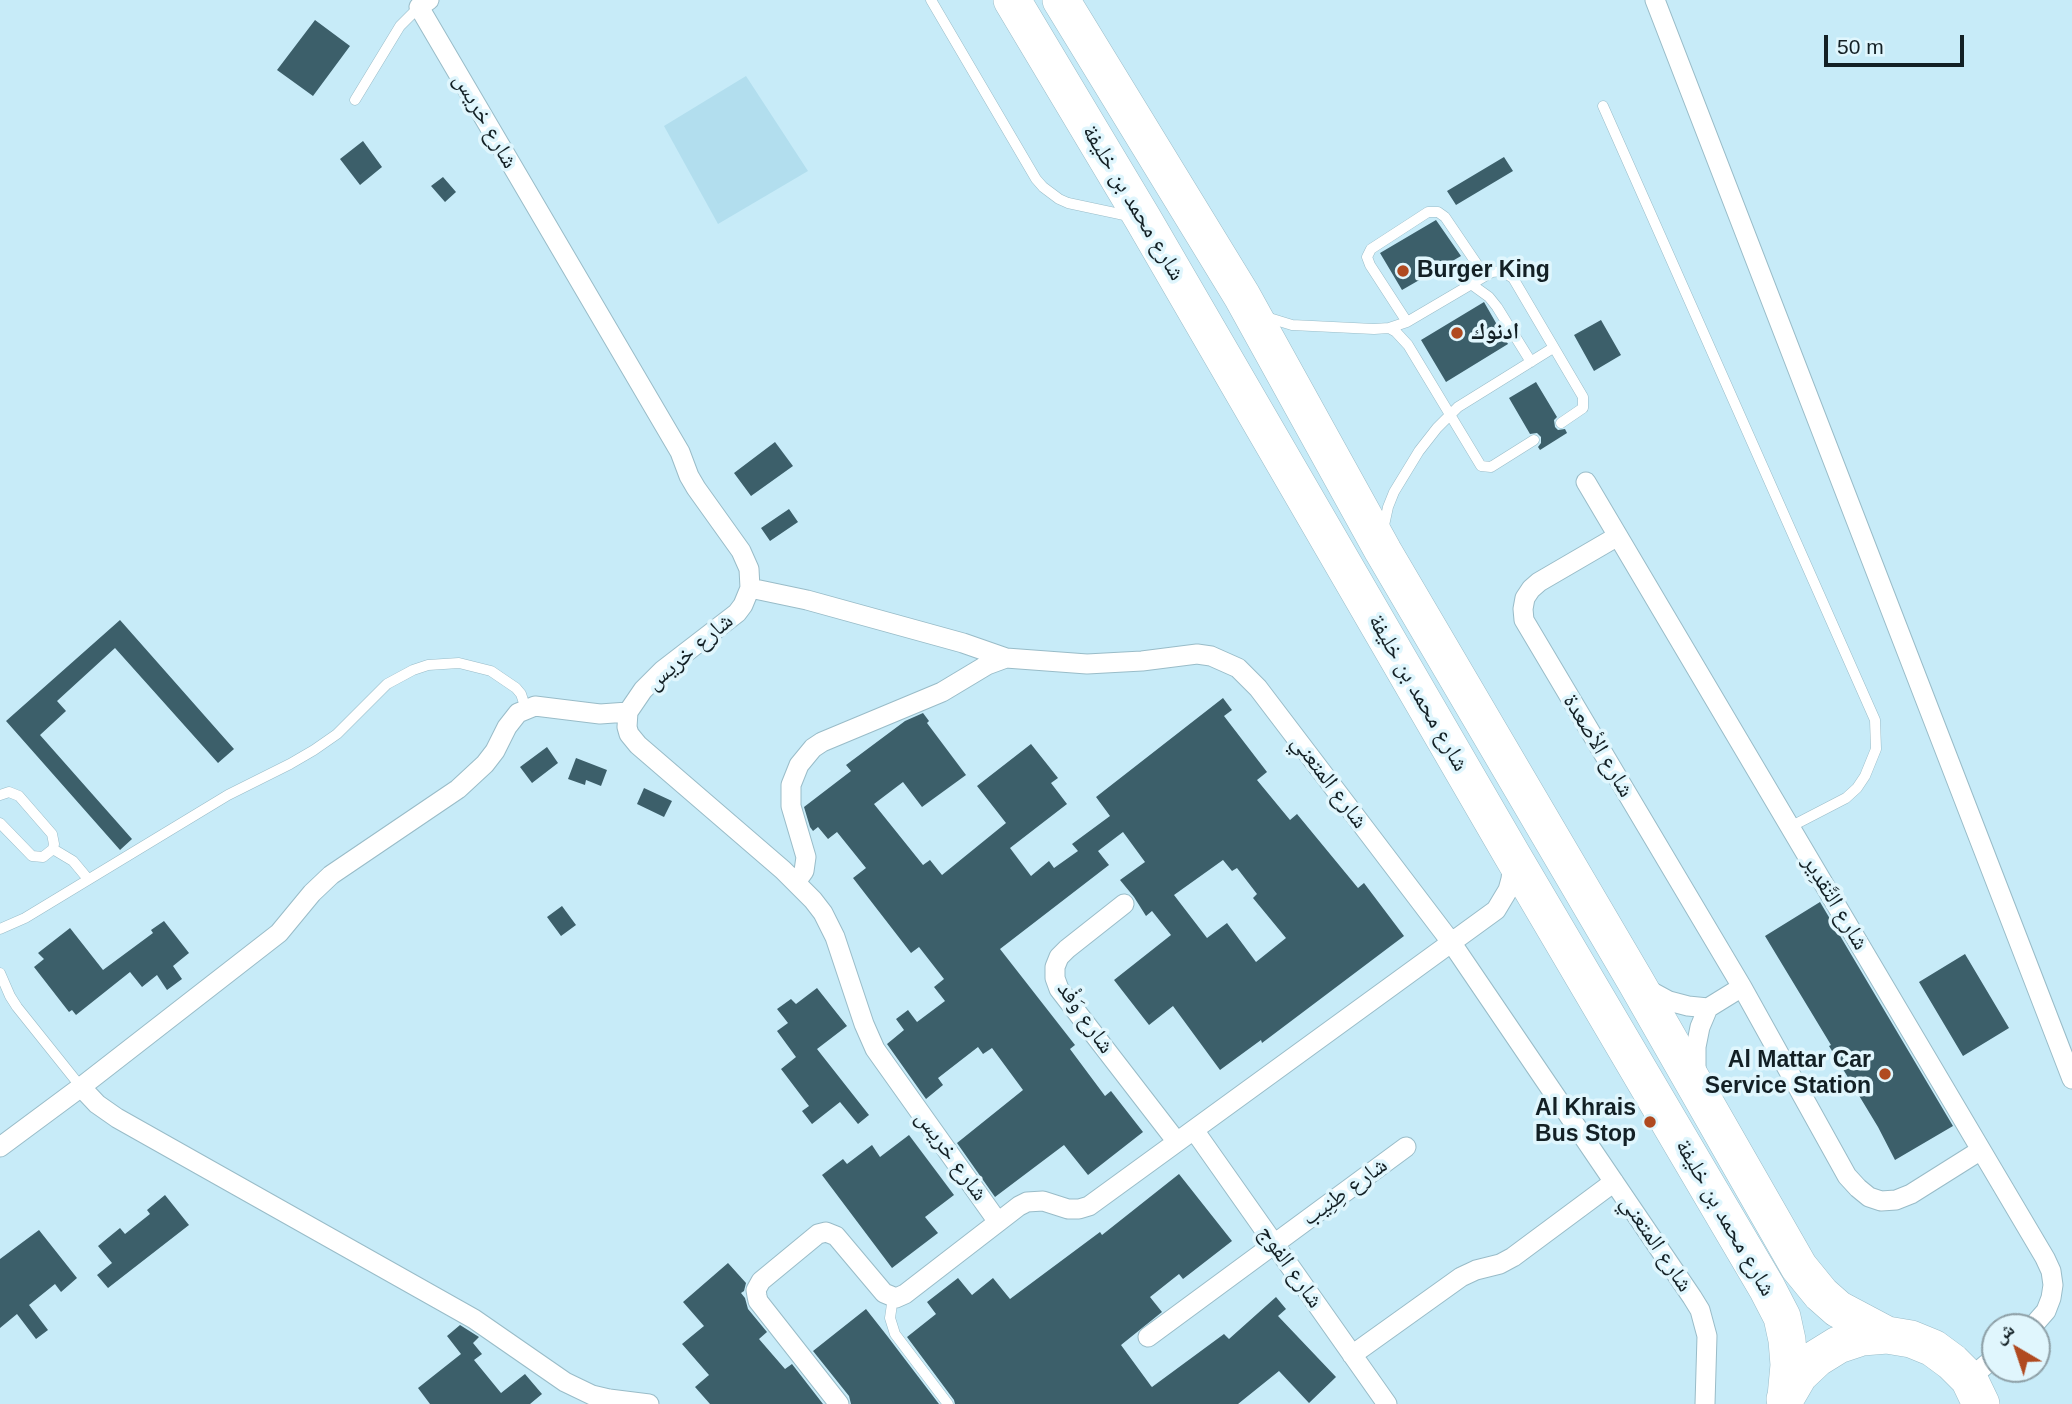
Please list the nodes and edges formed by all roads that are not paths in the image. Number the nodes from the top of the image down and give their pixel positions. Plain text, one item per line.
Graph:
1 (931, 0) edge
2 (1012, 0) edge
3 (1061, 0) edge
4 (1655, 0) edge
5 (424, 4) edge
6 (355, 100) dead end
7 (1603, 106) dead end
8 (1143, 219) junction
9 (1485, 276) junction
10 (1471, 284) junction
11 (1242, 296) junction
12 (1407, 322) junction
13 (1389, 327) junction
14 (1553, 348) junction
15 (1531, 362) junction
16 (1450, 415) junction
17 (1561, 423) dead end
18 (1534, 440) dead end
19 (1586, 482) dead end
20 (1618, 536) junction
21 (1383, 551) junction
22 (750, 588) junction
23 (1006, 657) junction
24 (526, 709) junction
25 (628, 712) junction
26 (0, 795) edge
27 (1790, 827) junction
28 (2, 828) edge
29 (53, 849) junction
30 (1512, 855) junction
31 (88, 879) junction
32 (796, 882) junction
33 (1124, 904) dead end
34 (1496, 909) junction
35 (1549, 919) junction
36 (0, 929) edge
37 (1451, 942) junction
38 (0, 973) edge
39 (1636, 982) junction
40 (1742, 987) junction
41 (1707, 1008) junction
42 (2072, 1079) edge
43 (81, 1087) junction
44 (1696, 1087) junction
45 (1194, 1130) junction
46 (1177, 1142) junction
47 (0, 1147) edge
48 (1406, 1147) dead end
49 (1981, 1150) junction
50 (1614, 1182) junction
51 (998, 1222) junction
52 (1274, 1244) junction
53 (892, 1297) junction
54 (2044, 1313) edge
55 (1887, 1335) junction
56 (1148, 1337) dead end
57 (1352, 1355) junction
58 (1981, 1379) edge
59 (1784, 1400) edge
60 (649, 1404) edge
61 (839, 1404) edge
62 (948, 1404) edge
63 (1387, 1404) edge
64 (1705, 1404) edge

1 - 8 lane
2 - 8 highway, شارع محمد بن خليفة
3 - 11 highway, شارع محمد بن خليفة
4 - 42 street
5 - 6 lane
5 - 22 street, شارع خريس
7 - 27 lane
8 - 30 highway, شارع محمد بن خليفة
9 - 10 lane
9 - 12 lane
9 - 14 lane
10 - 12 lane
10 - 15 lane
11 - 13 lane
11 - 21 highway, شارع محمد بن خليفة
12 - 13 lane
13 - 16 lane
14 - 15 lane
14 - 17 lane
15 - 16 lane
16 - 18 lane
16 - 21 lane
19 - 20 street, شارع التَّقدِير
20 - 27 street, شارع التَّقدِير
20 - 40 street, شارع الأصعدة
21 - 39 highway, شارع محمد بن خليفة
22 - 23 street, شارع المتعني
22 - 25 street, شارع خريس
23 - 32 street
23 - 37 street, شارع المتعني
24 - 25 street
24 - 31 lane
24 - 43 street
25 - 32 street, شارع خريس
26 - 29 lane
27 - 49 street, شارع التَّقدِير
28 - 29 lane
29 - 31 lane
30 - 34 street
30 - 35 highway, شارع محمد بن خليفة
31 - 36 lane
32 - 51 street, شارع خريس
33 - 46 street, شارع وَفْد
34 - 35 street
34 - 37 street
35 - 59 highway, شارع محمد بن خليفة
37 - 45 street
37 - 50 street, شارع المتعني
38 - 43 lane
39 - 41 street
39 - 44 highway, شارع محمد بن خليفة
40 - 41 street
40 - 49 street, شارع الأصعدة
41 - 44 street
43 - 47 street
43 - 60 street
44 - 55 highway, شارع محمد بن خليفة
45 - 46 street
45 - 52 street, شارع الفوج
46 - 51 street
48 - 52 street, شارع طِنِيب
49 - 54 street, شارع التَّقدِير
50 - 57 street
50 - 64 street, شارع المتعني
51 - 53 street
52 - 56 street, شارع طِنِيب
52 - 57 street, شارع الفوج
53 - 61 street
53 - 62 lane
55 - 58 highway
55 - 59 highway
57 - 63 street, شارع الفوج

